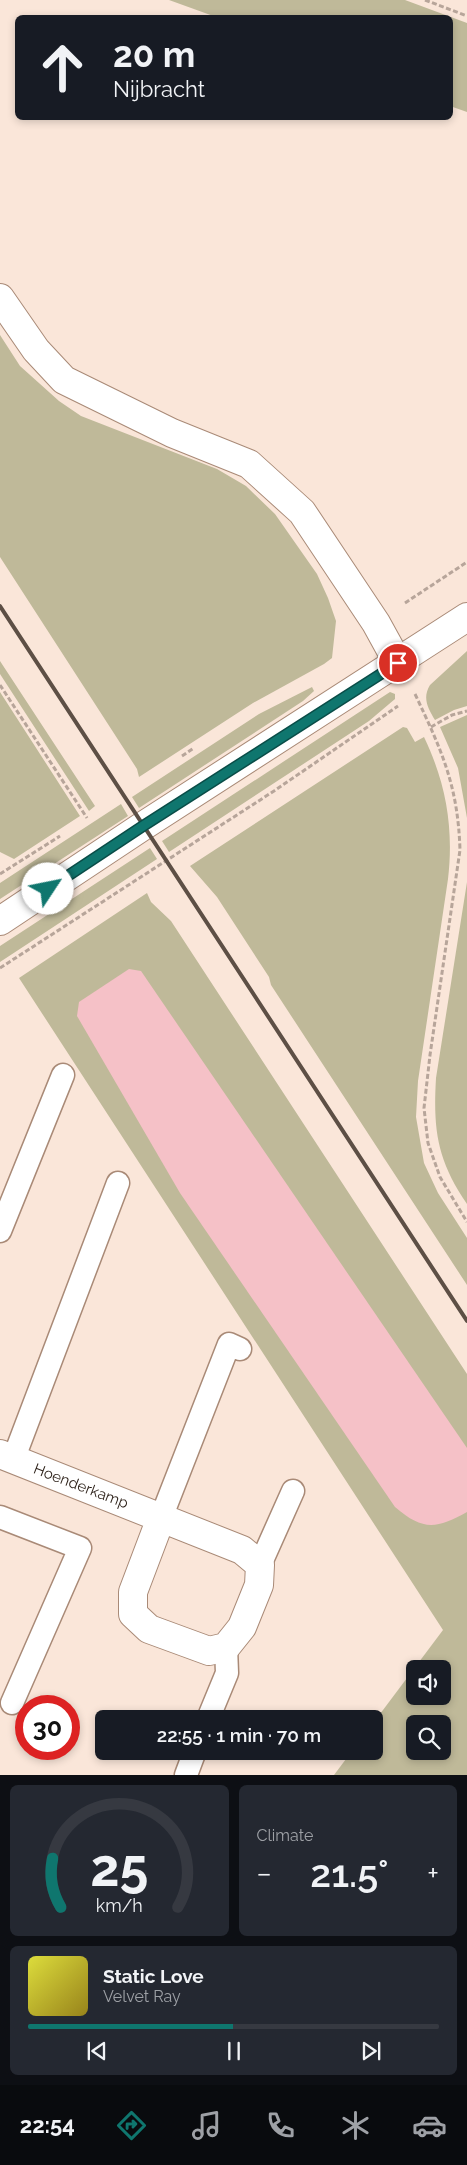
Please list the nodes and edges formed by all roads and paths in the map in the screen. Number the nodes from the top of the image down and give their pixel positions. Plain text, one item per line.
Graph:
1 (425, 0) edge
2 (467, 16) edge
3 (0, 298) edge
4 (467, 562) edge
5 (467, 617) edge
6 (376, 623) junction
7 (398, 663) junction
8 (0, 685) edge
9 (408, 698) dead end
10 (402, 703) dead end
11 (467, 711) edge
12 (431, 727) junction
13 (87, 818) dead end
14 (0, 921) edge
15 (0, 968) edge
16 (63, 1075) dead end
17 (118, 1183) dead end
18 (467, 1222) edge
19 (0, 1231) edge
20 (240, 1349) dead end
21 (7, 1457) edge
22 (293, 1491) dead end
23 (0, 1517) edge
24 (162, 1518) junction
25 (260, 1565) junction
26 (226, 1647) junction
27 (12, 1703) dead end
28 (212, 1710) edge
29 (192, 1760) edge
30 (186, 1775) edge

1 - 2 path
3 - 6 street
4 - 6 path
5 - 7 street
6 - 7 street
7 - 14 street
8 - 13 path
9 - 12 path
10 - 15 path
11 - 12 path
12 - 18 path
16 - 19 lane
17 - 21 lane
20 - 24 lane
21 - 24 street, Hoenderkamp
22 - 25 lane
23 - 27 lane
24 - 25 street, Hoenderkamp
24 - 26 street
25 - 26 street
26 - 28 lane
29 - 30 lane

